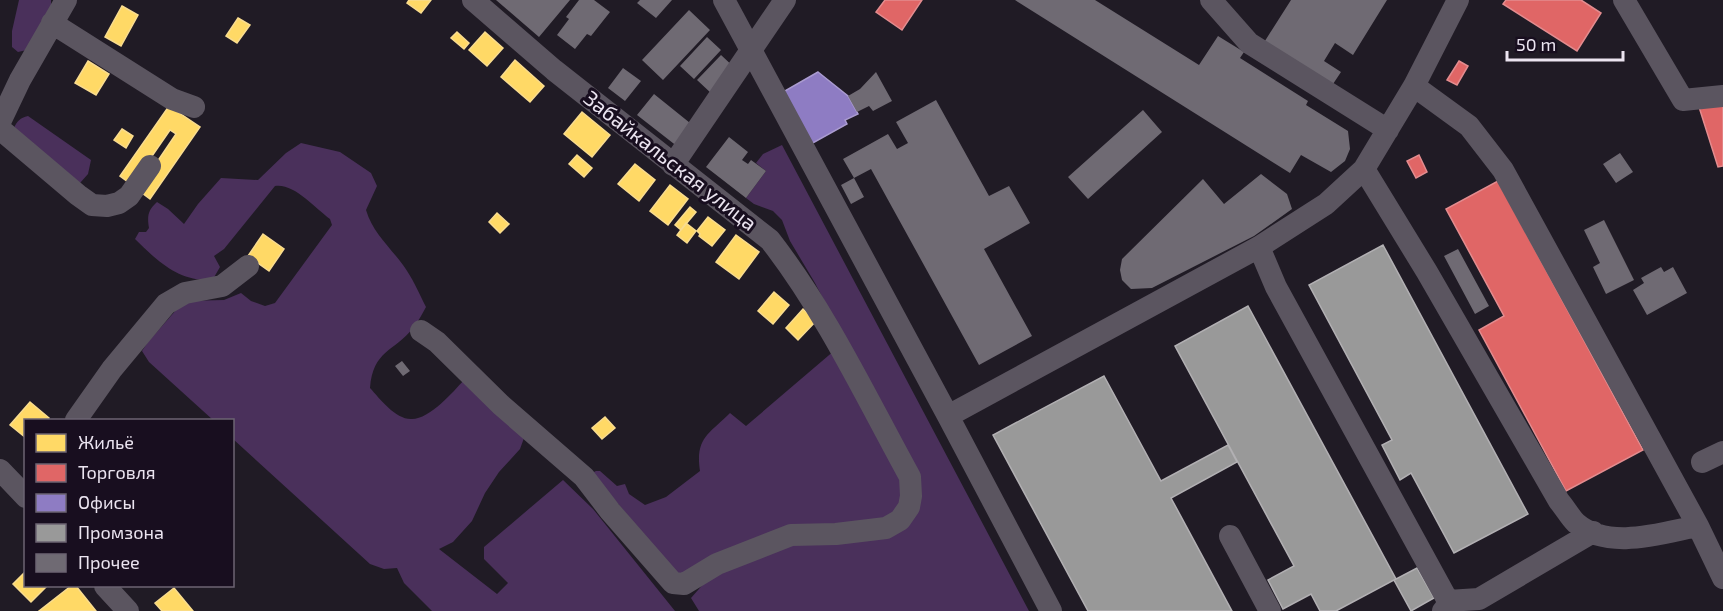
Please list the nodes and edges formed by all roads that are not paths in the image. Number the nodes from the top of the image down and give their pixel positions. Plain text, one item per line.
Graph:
1 (66, 0) edge
2 (473, 0) edge
3 (724, 0) edge
4 (785, 0) edge
5 (1211, 0) edge
6 (1458, 0) edge
7 (1624, 0) edge
8 (52, 23) junction
9 (751, 51) junction
10 (1414, 86) junction
11 (1723, 96) edge
12 (194, 107) dead end
13 (0, 122) edge
14 (0, 129) edge
15 (1388, 130) junction
16 (673, 165) junction
17 (150, 166) dead end
18 (1364, 169) junction
19 (1259, 248) junction
20 (248, 266) dead end
21 (421, 331) dead end
22 (948, 416) junction
23 (77, 419) edge
24 (1723, 452) edge
25 (1702, 462) dead end
26 (1, 472) edge
27 (24, 493) edge
28 (1698, 526) junction
29 (1593, 532) junction
30 (1230, 536) dead end
31 (1723, 578) edge
32 (107, 587) edge
33 (1446, 608) edge
34 (128, 611) edge
35 (1050, 611) edge
36 (1270, 611) edge

1 - 8 street
2 - 16 street, Забайкальская улица
3 - 9 street
4 - 9 street
5 - 15 street
6 - 10 street
7 - 11 street
8 - 12 street
8 - 13 street
9 - 16 street
9 - 22 street
10 - 15 street
10 - 28 street
14 - 17 street
15 - 18 street
16 - 21 street, Забайкальская улица
18 - 19 street
18 - 29 street
19 - 22 street
19 - 33 street
20 - 23 street
22 - 35 street
24 - 25 street
26 - 27 street
28 - 29 street
28 - 31 street
29 - 33 street
30 - 36 street
32 - 34 street

